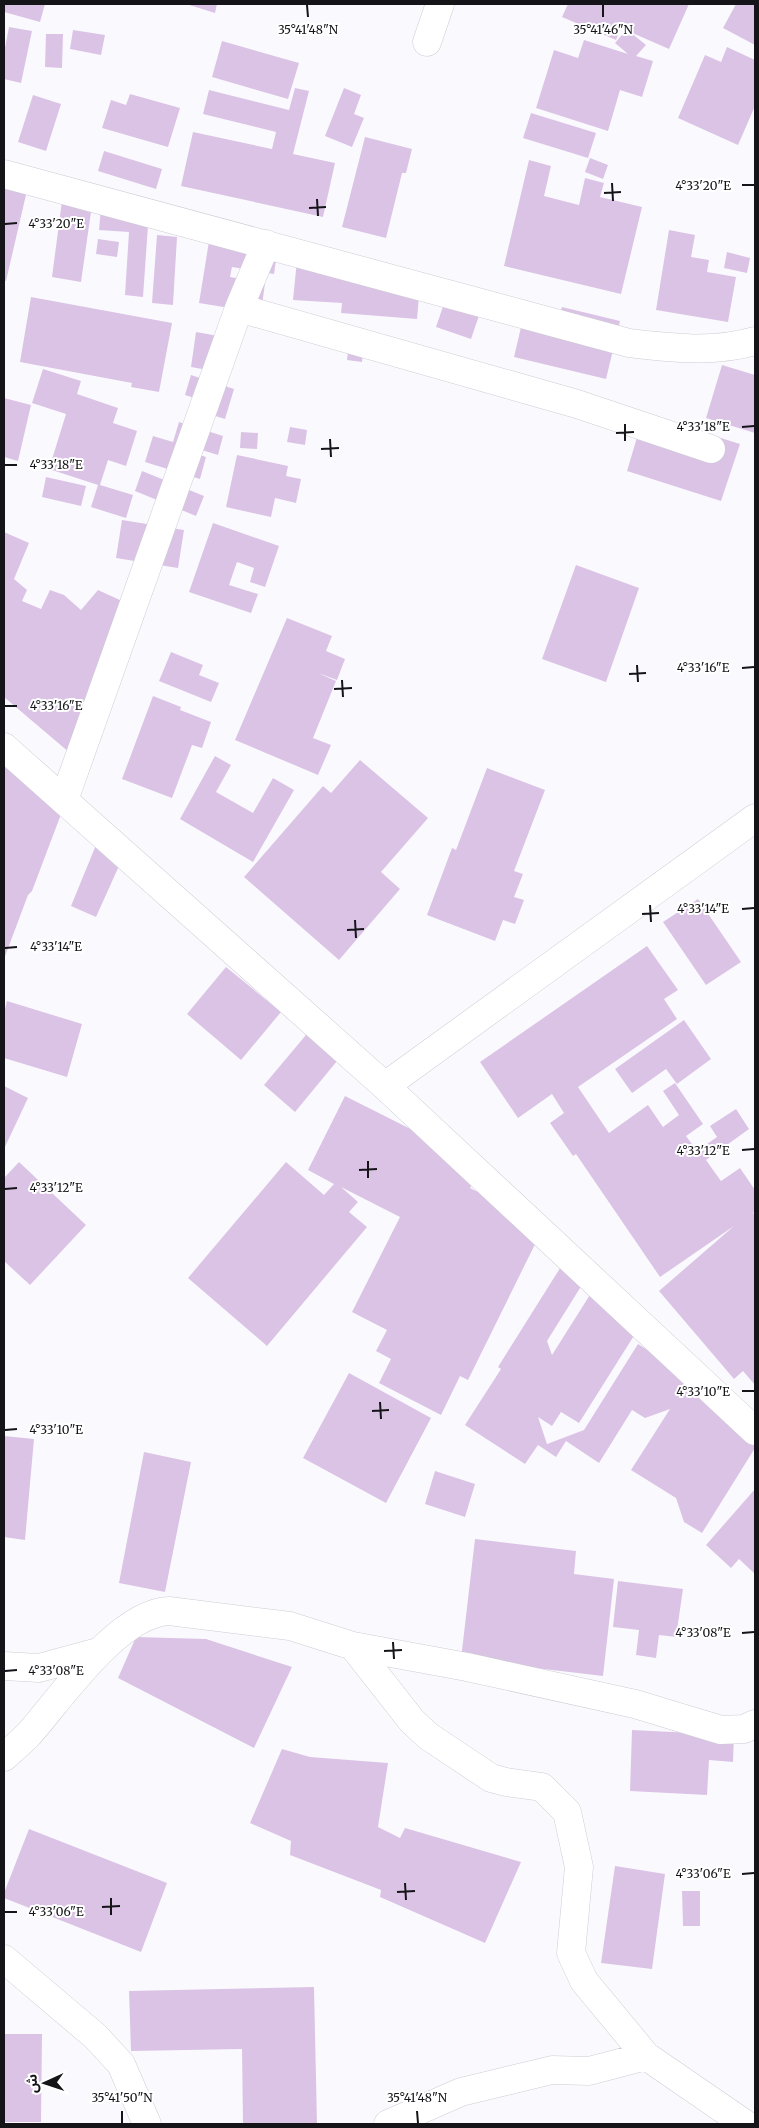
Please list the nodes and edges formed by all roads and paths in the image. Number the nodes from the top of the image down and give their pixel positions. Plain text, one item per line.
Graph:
1 (440, 4) edge
2 (427, 42) dead end
3 (4, 174) edge
4 (266, 244) junction
5 (239, 308) junction
6 (755, 341) edge
7 (711, 449) dead end
8 (4, 747) edge
9 (64, 800) junction
10 (755, 818) edge
11 (385, 1086) junction
12 (755, 1430) edge
13 (353, 1646) junction
14 (98, 1652) junction
15 (4, 1666) edge
16 (755, 1724) edge
17 (4, 1757) edge
18 (4, 1959) edge
19 (646, 2056) junction
20 (147, 2124) edge
21 (388, 2124) edge
22 (745, 2124) edge

1 - 2 street
3 - 4 street
4 - 5 street
4 - 6 street
5 - 7 street
5 - 9 street
8 - 9 street
9 - 11 street
10 - 11 street
11 - 12 street
13 - 14 street
13 - 16 street
13 - 19 street
14 - 15 street
14 - 17 street
18 - 20 street
19 - 21 street
19 - 22 street

